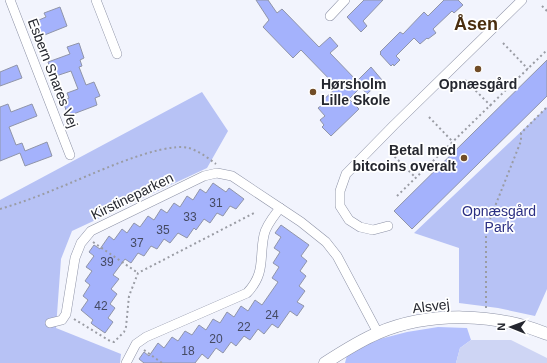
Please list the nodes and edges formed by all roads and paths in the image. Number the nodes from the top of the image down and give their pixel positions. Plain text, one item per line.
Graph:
1 (10, 0) edge
2 (96, 0) edge
3 (345, 0) edge
4 (522, 0) edge
5 (542, 6) dead end
6 (547, 11) edge
7 (330, 16) dead end
8 (503, 43) dead end
9 (547, 50) edge
10 (117, 54) dead end
11 (528, 68) junction
12 (465, 80) dead end
13 (491, 106) junction
14 (547, 107) edge
15 (429, 117) dead end
16 (453, 142) junction
17 (391, 153) dead end
18 (70, 156) dead end
19 (216, 165) dead end
20 (416, 178) junction
21 (397, 196) dead end
22 (280, 208) junction
23 (0, 209) edge
24 (256, 212) dead end
25 (388, 226) dead end
26 (86, 237) junction
27 (138, 273) junction
28 (66, 314) junction
29 (486, 319) junction
30 (50, 323) dead end
31 (378, 333) junction
32 (547, 334) edge
33 (136, 344) junction
34 (126, 363) edge
35 (162, 363) edge
36 (325, 363) edge

1 - 18 street, Esbern Snares Vej
2 - 10 street
3 - 7 street
4 - 25 street
5 - 6 path
8 - 11 path
9 - 11 path
11 - 13 path
12 - 13 path
13 - 16 path
14 - 29 path
15 - 16 path
16 - 20 path
17 - 20 path
19 - 23 path
20 - 21 path
22 - 26 street, Kirstineparken
22 - 31 street, Kirstineparken
22 - 33 street
24 - 27 path
26 - 27 path
26 - 28 street, Kirstineparken
27 - 28 path
28 - 30 street
29 - 31 street, Alsvej
29 - 32 street, Alsvej
31 - 36 street, Alsvej
33 - 34 street
33 - 35 path

